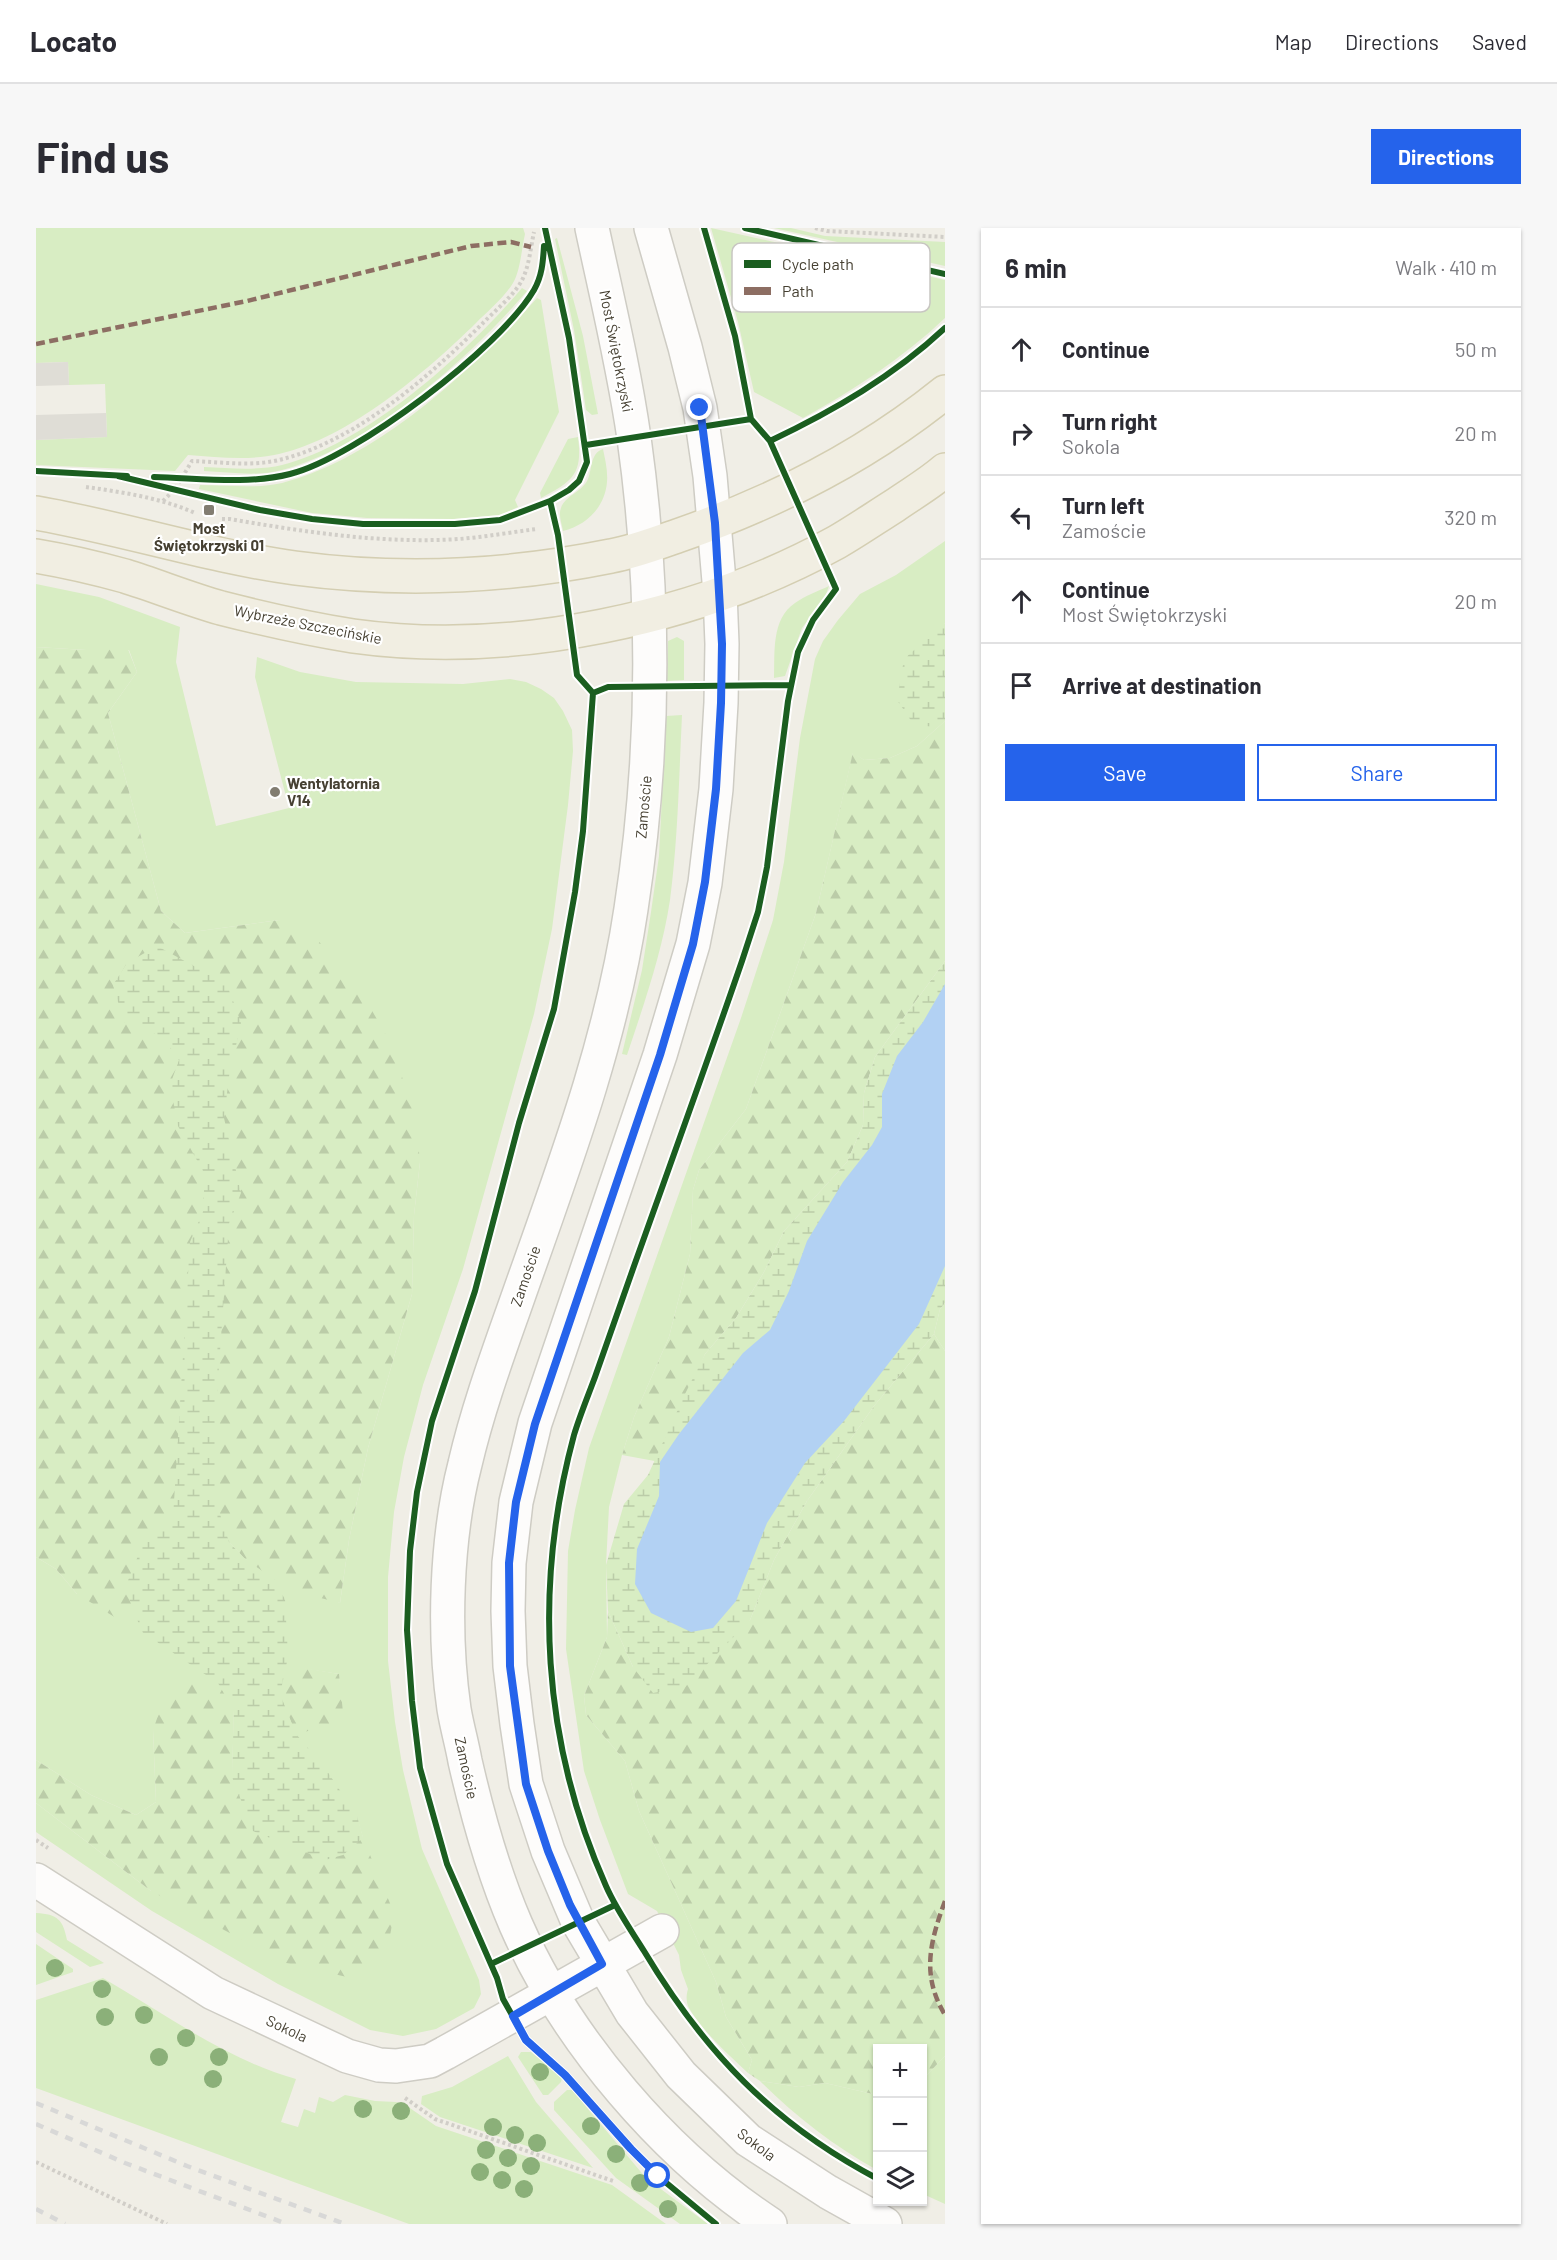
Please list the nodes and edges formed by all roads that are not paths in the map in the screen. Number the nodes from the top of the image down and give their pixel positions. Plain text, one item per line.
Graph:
1 (592, 228) edge
2 (651, 228) edge
3 (945, 392) edge
4 (945, 471) edge
5 (36, 513) edge
6 (715, 523) junction
7 (646, 546) junction
8 (36, 556) edge
9 (720, 593) junction
10 (650, 615) junction
11 (36, 1880) edge
12 (663, 1931) dead end
13 (602, 1964) junction
14 (553, 1993) junction
15 (771, 2224) edge
16 (885, 2224) edge

1 - 7 street, Most Świętokrzyski
2 - 6 street
3 - 6 main road
4 - 9 main road, Wybrzeże Szczecińskie
5 - 7 main road
6 - 7 main road
6 - 9 street
7 - 10 street, Zamoście
8 - 10 main road, Wybrzeże Szczecińskie
9 - 10 main road, Wybrzeże Szczecińskie
9 - 13 street
10 - 14 street, Zamoście
11 - 14 street, Sokola
12 - 13 street
13 - 14 street, Sokola
13 - 16 street, Sokola
14 - 15 street

